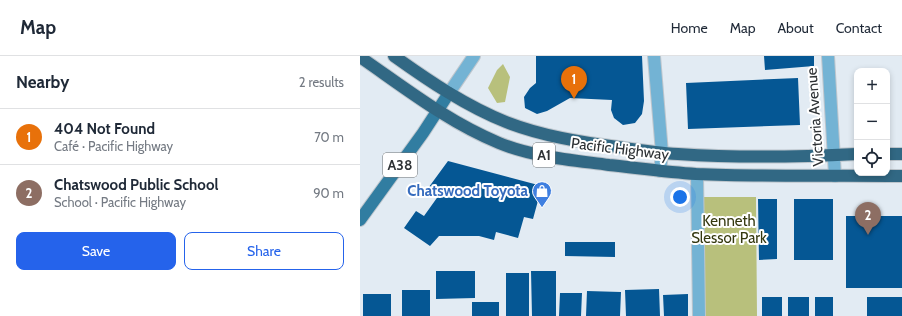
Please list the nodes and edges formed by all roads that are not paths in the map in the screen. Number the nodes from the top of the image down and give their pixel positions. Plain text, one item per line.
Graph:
1 (394, 56) edge
2 (474, 56) edge
3 (654, 56) edge
4 (828, 56) edge
5 (360, 57) edge
6 (449, 93) junction
7 (437, 111) junction
8 (662, 153) junction
9 (854, 154) edge
10 (890, 154) edge
11 (902, 154) edge
12 (834, 155) junction
13 (660, 171) junction
14 (696, 174) junction
15 (835, 176) junction
16 (902, 176) edge
17 (361, 218) edge
18 (699, 316) edge

1 - 6 highway, Pacific Highway / A1
2 - 6 street
3 - 8 street
4 - 12 street, Victoria Avenue
5 - 7 highway, Pacific Highway / A1
6 - 7 main road, A38
6 - 8 highway, Pacific Highway / A1
7 - 13 highway, Pacific Highway / A1
7 - 17 main road, A38
8 - 12 highway, Pacific Highway / A1
8 - 13 street
9 - 12 highway, Pacific Highway / A1
10 - 11 highway
12 - 15 street, Victoria Avenue
13 - 14 highway, Pacific Highway / A1
14 - 15 highway, Pacific Highway / A1
14 - 18 street
15 - 16 highway, Pacific Highway / A1

